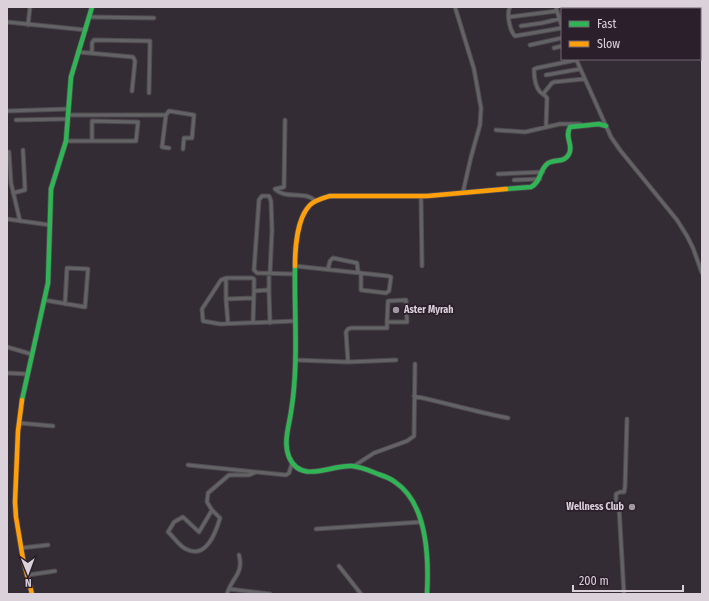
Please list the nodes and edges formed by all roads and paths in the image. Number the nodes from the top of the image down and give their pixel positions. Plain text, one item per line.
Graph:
1 (30, 7) edge
2 (92, 7) edge
3 (455, 7) edge
4 (510, 7) edge
5 (556, 7) edge
6 (557, 11) junction
7 (90, 17) junction
8 (509, 17) junction
9 (154, 18) dead end
10 (559, 19) junction
11 (7, 22) edge
12 (28, 25) junction
13 (561, 25) edge
14 (520, 26) dead end
15 (561, 28) edge
16 (86, 30) junction
17 (561, 38) edge
18 (530, 45) dead end
19 (561, 46) edge
20 (554, 48) dead end
21 (78, 52) junction
22 (92, 53) junction
23 (571, 60) edge
24 (576, 60) edge
25 (580, 69) junction
26 (546, 75) dead end
27 (584, 79) junction
28 (132, 91) dead end
29 (149, 93) dead end
30 (543, 94) junction
31 (68, 109) junction
32 (7, 111) edge
33 (166, 115) junction
34 (67, 117) junction
35 (16, 120) dead end
36 (285, 120) dead end
37 (566, 124) junction
38 (605, 124) junction
39 (546, 127) junction
40 (496, 130) dead end
41 (567, 130) junction
42 (67, 141) junction
43 (92, 141) junction
44 (169, 148) dead end
45 (183, 149) dead end
46 (23, 150) dead end
47 (9, 152) dead end
48 (543, 172) junction
49 (9, 173) edge
50 (498, 174) dead end
51 (540, 179) junction
52 (514, 180) dead end
53 (463, 192) junction
54 (13, 193) junction
55 (421, 196) junction
56 (316, 201) junction
57 (7, 219) edge
58 (20, 221) junction
59 (50, 225) junction
60 (295, 266) junction
61 (422, 266) dead end
62 (328, 269) junction
63 (359, 273) junction
64 (295, 274) junction
65 (702, 274) edge
66 (270, 275) junction
67 (226, 278) junction
68 (254, 290) junction
69 (269, 292) junction
70 (253, 298) junction
71 (226, 299) junction
72 (44, 300) junction
73 (65, 304) junction
74 (295, 321) junction
75 (387, 322) junction
76 (270, 323) junction
77 (228, 324) junction
78 (253, 324) junction
79 (7, 347) edge
80 (31, 354) junction
81 (295, 360) junction
82 (396, 360) dead end
83 (348, 362) junction
84 (414, 364) dead end
85 (7, 373) edge
86 (27, 374) junction
87 (414, 396) junction
88 (508, 418) dead end
89 (627, 419) dead end
90 (19, 423) junction
91 (53, 426) dead end
92 (292, 463) junction
93 (188, 465) dead end
94 (354, 466) junction
95 (258, 471) junction
96 (212, 510) junction
97 (421, 522) junction
98 (316, 529) dead end
99 (48, 545) dead end
100 (21, 548) junction
101 (239, 555) dead end
102 (339, 566) dead end
103 (55, 571) dead end
104 (28, 575) junction
105 (229, 589) junction
106 (32, 594) edge
107 (227, 594) edge
108 (270, 594) edge
109 (361, 594) edge
110 (427, 594) edge
111 (624, 594) edge

1 - 12 street
2 - 7 street
3 - 53 street
4 - 8 street
5 - 6 street
6 - 8 street
6 - 10 street
7 - 9 street
7 - 16 street
8 - 15 street
10 - 13 street
10 - 14 street
11 - 12 street
12 - 16 street
16 - 21 street
17 - 18 street
19 - 20 street
21 - 22 street
21 - 31 street
22 - 28 street
22 - 29 street
23 - 30 street
24 - 25 street
25 - 26 street
25 - 27 street
27 - 30 street
27 - 38 street
30 - 39 street
31 - 32 street
31 - 34 street
33 - 34 street
33 - 44 street
33 - 45 street
34 - 35 street
34 - 42 street
36 - 56 street
37 - 38 street
37 - 39 street
37 - 41 street
38 - 41 street
38 - 65 street
39 - 40 street
41 - 48 street
42 - 43 street
42 - 59 street
43 - 43 street
46 - 54 street
47 - 49 street
48 - 50 street
48 - 51 street
49 - 54 street
51 - 52 street
51 - 53 street
53 - 55 street
54 - 58 street
55 - 56 street
55 - 61 street
56 - 60 street
57 - 58 street
58 - 59 street
59 - 72 street
60 - 62 street
60 - 64 street
62 - 63 street
62 - 63 street
63 - 63 street
64 - 66 street
64 - 74 street
66 - 66 street
66 - 69 street
67 - 68 street
67 - 71 street
67 - 77 street
68 - 69 street
68 - 70 street
69 - 76 street
70 - 71 street
70 - 78 street
71 - 77 street
72 - 73 street
72 - 80 street
73 - 73 street
74 - 76 street
74 - 81 street
75 - 75 street
75 - 83 street
76 - 78 street
77 - 78 street
79 - 80 street
80 - 86 street
81 - 83 street
81 - 92 street
82 - 83 street
84 - 87 street
85 - 86 street
86 - 90 street
87 - 88 street
87 - 94 street
89 - 111 street
90 - 91 street
90 - 100 street
92 - 94 street
92 - 95 street
93 - 95 street
94 - 97 street
95 - 96 street
96 - 96 street
97 - 98 street
97 - 110 street
99 - 100 street
100 - 104 street
101 - 105 street
102 - 109 street
103 - 104 street
104 - 106 street
105 - 107 street
105 - 108 street

